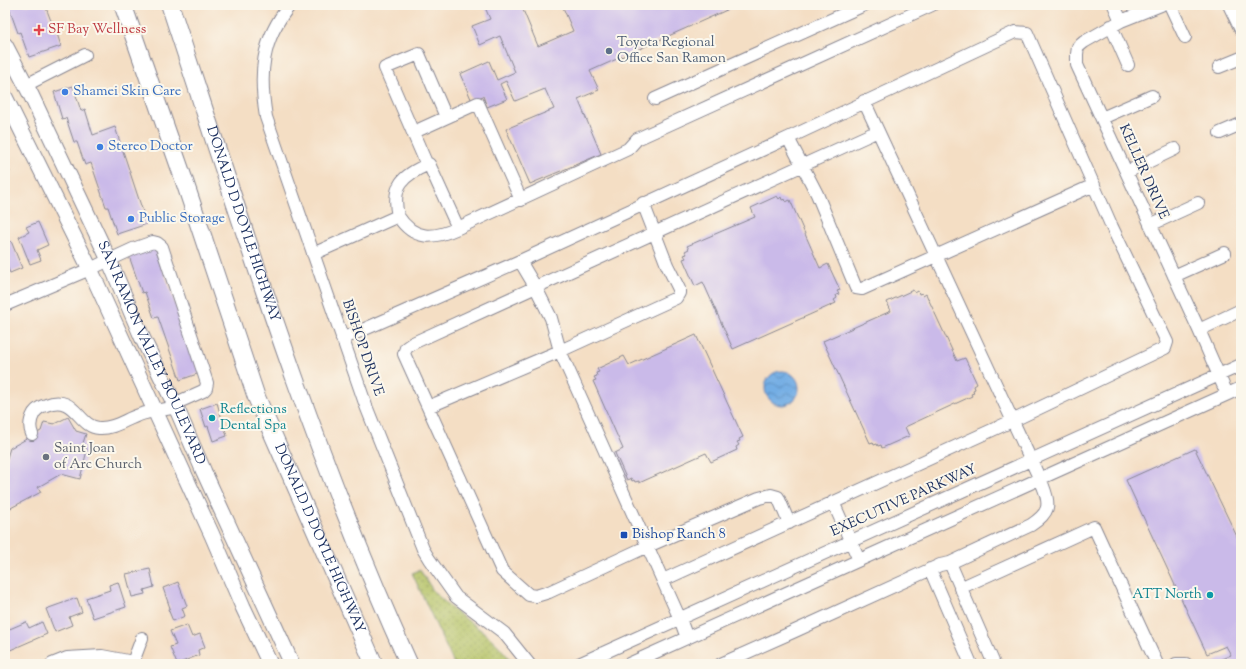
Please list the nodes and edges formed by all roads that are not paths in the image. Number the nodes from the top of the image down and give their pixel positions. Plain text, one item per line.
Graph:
1 (123, 5) edge
2 (170, 5) edge
3 (290, 5) edge
4 (864, 5) edge
5 (932, 5) edge
6 (1114, 5) edge
7 (1161, 5) edge
8 (1170, 5) edge
9 (1229, 5) edge
10 (1116, 24) junction
11 (1241, 30) edge
12 (1185, 36) dead end
13 (5, 45) edge
14 (85, 55) dead end
15 (1241, 58) edge
16 (1128, 65) dead end
17 (1218, 67) dead end
18 (26, 85) junction
19 (1152, 96) dead end
20 (5, 97) edge
21 (655, 99) dead end
22 (864, 101) junction
23 (446, 117) junction
24 (1102, 118) junction
25 (1241, 124) edge
26 (878, 131) junction
27 (414, 132) junction
28 (1220, 133) dead end
29 (788, 138) junction
30 (1175, 149) dead end
31 (427, 165) junction
32 (803, 166) junction
33 (1127, 172) junction
34 (1094, 186) junction
35 (521, 200) junction
36 (643, 203) junction
37 (1198, 203) dead end
38 (398, 216) junction
39 (1150, 225) junction
40 (458, 228) junction
41 (653, 233) junction
42 (1225, 253) dead end
43 (313, 254) junction
44 (936, 255) junction
45 (109, 260) junction
46 (520, 260) junction
47 (90, 269) junction
48 (1174, 276) junction
49 (536, 288) junction
50 (5, 305) edge
51 (1241, 310) edge
52 (1199, 330) junction
53 (342, 339) junction
54 (560, 350) junction
55 (1241, 365) edge
56 (1218, 375) junction
57 (1241, 388) edge
58 (1227, 394) junction
59 (175, 405) junction
60 (428, 407) junction
61 (155, 412) junction
62 (1012, 421) junction
63 (32, 434) dead end
64 (1031, 460) junction
65 (1040, 479) junction
66 (833, 502) junction
67 (789, 522) junction
68 (851, 542) junction
69 (648, 546) junction
70 (859, 560) junction
71 (950, 563) junction
72 (930, 570) junction
73 (663, 580) junction
74 (960, 588) junction
75 (680, 619) junction
76 (142, 638) dead end
77 (687, 638) junction
78 (134, 663) edge
79 (52, 664) edge
80 (270, 664) edge
81 (292, 664) edge
82 (374, 664) edge
83 (410, 664) edge
84 (529, 664) edge
85 (580, 664) edge
86 (629, 664) edge
87 (721, 664) edge
88 (971, 664) edge
89 (994, 664) edge
90 (1157, 664) edge
91 (1176, 664) edge
92 (1186, 664) edge

1 - 82 highway, DONALD D DOYLE HIGHWAY
2 - 83 highway, DONALD D DOYLE HIGHWAY
3 - 43 street, BISHOP DRIVE
4 - 21 street
5 - 35 street
6 - 10 street
7 - 10 street, KELLER DRIVE
8 - 12 street
9 - 11 street
10 - 16 street
10 - 24 street, KELLER DRIVE
13 - 18 main road, SAN RAMON VALLEY BOULEVARD
14 - 18 street
15 - 17 street
18 - 45 main road, SAN RAMON VALLEY BOULEVARD
19 - 24 street
20 - 47 main road, SAN RAMON VALLEY BOULEVARD
22 - 26 street
22 - 29 street
22 - 34 street
23 - 27 street
23 - 27 street
23 - 35 street
24 - 33 street, KELLER DRIVE
25 - 28 street
26 - 32 street
26 - 44 street
27 - 31 street
29 - 32 street
29 - 36 street
30 - 33 street
31 - 38 street
31 - 40 street
32 - 41 street
32 - 44 street
33 - 39 street, KELLER DRIVE
34 - 44 street
34 - 62 street
35 - 40 street
36 - 41 street
36 - 46 street
37 - 39 street
38 - 40 street
38 - 43 street
39 - 48 street, KELLER DRIVE
41 - 49 street
41 - 54 street
42 - 48 street
43 - 53 street, BISHOP DRIVE
44 - 62 street
45 - 47 street
45 - 59 main road, SAN RAMON VALLEY BOULEVARD
45 - 59 street
46 - 49 street
46 - 53 street
47 - 50 street
47 - 61 main road, SAN RAMON VALLEY BOULEVARD
48 - 52 street, KELLER DRIVE
49 - 54 street
49 - 60 street
51 - 52 street
52 - 56 street, KELLER DRIVE
53 - 84 street, BISHOP DRIVE
54 - 60 street
54 - 69 street
55 - 56 street, EXECUTIVE PARKWAY
56 - 58 street, KELLER DRIVE
56 - 64 street, EXECUTIVE PARKWAY
57 - 58 street
58 - 65 street
59 - 61 street
59 - 81 main road, SAN RAMON VALLEY BOULEVARD
60 - 69 street
61 - 63 street
61 - 80 main road, SAN RAMON VALLEY BOULEVARD
62 - 64 street
62 - 66 street
64 - 65 street
64 - 68 street, EXECUTIVE PARKWAY
65 - 70 street
65 - 71 street
66 - 67 street
66 - 68 street
67 - 69 street
67 - 73 street
68 - 70 street
68 - 75 street, EXECUTIVE PARKWAY
69 - 73 street
70 - 77 street
71 - 72 street
71 - 74 street
72 - 87 street
72 - 88 street
73 - 75 street
74 - 89 street
74 - 90 street
75 - 77 street
75 - 85 street, EXECUTIVE PARKWAY
76 - 78 street
77 - 86 street
78 - 79 street
91 - 92 street

